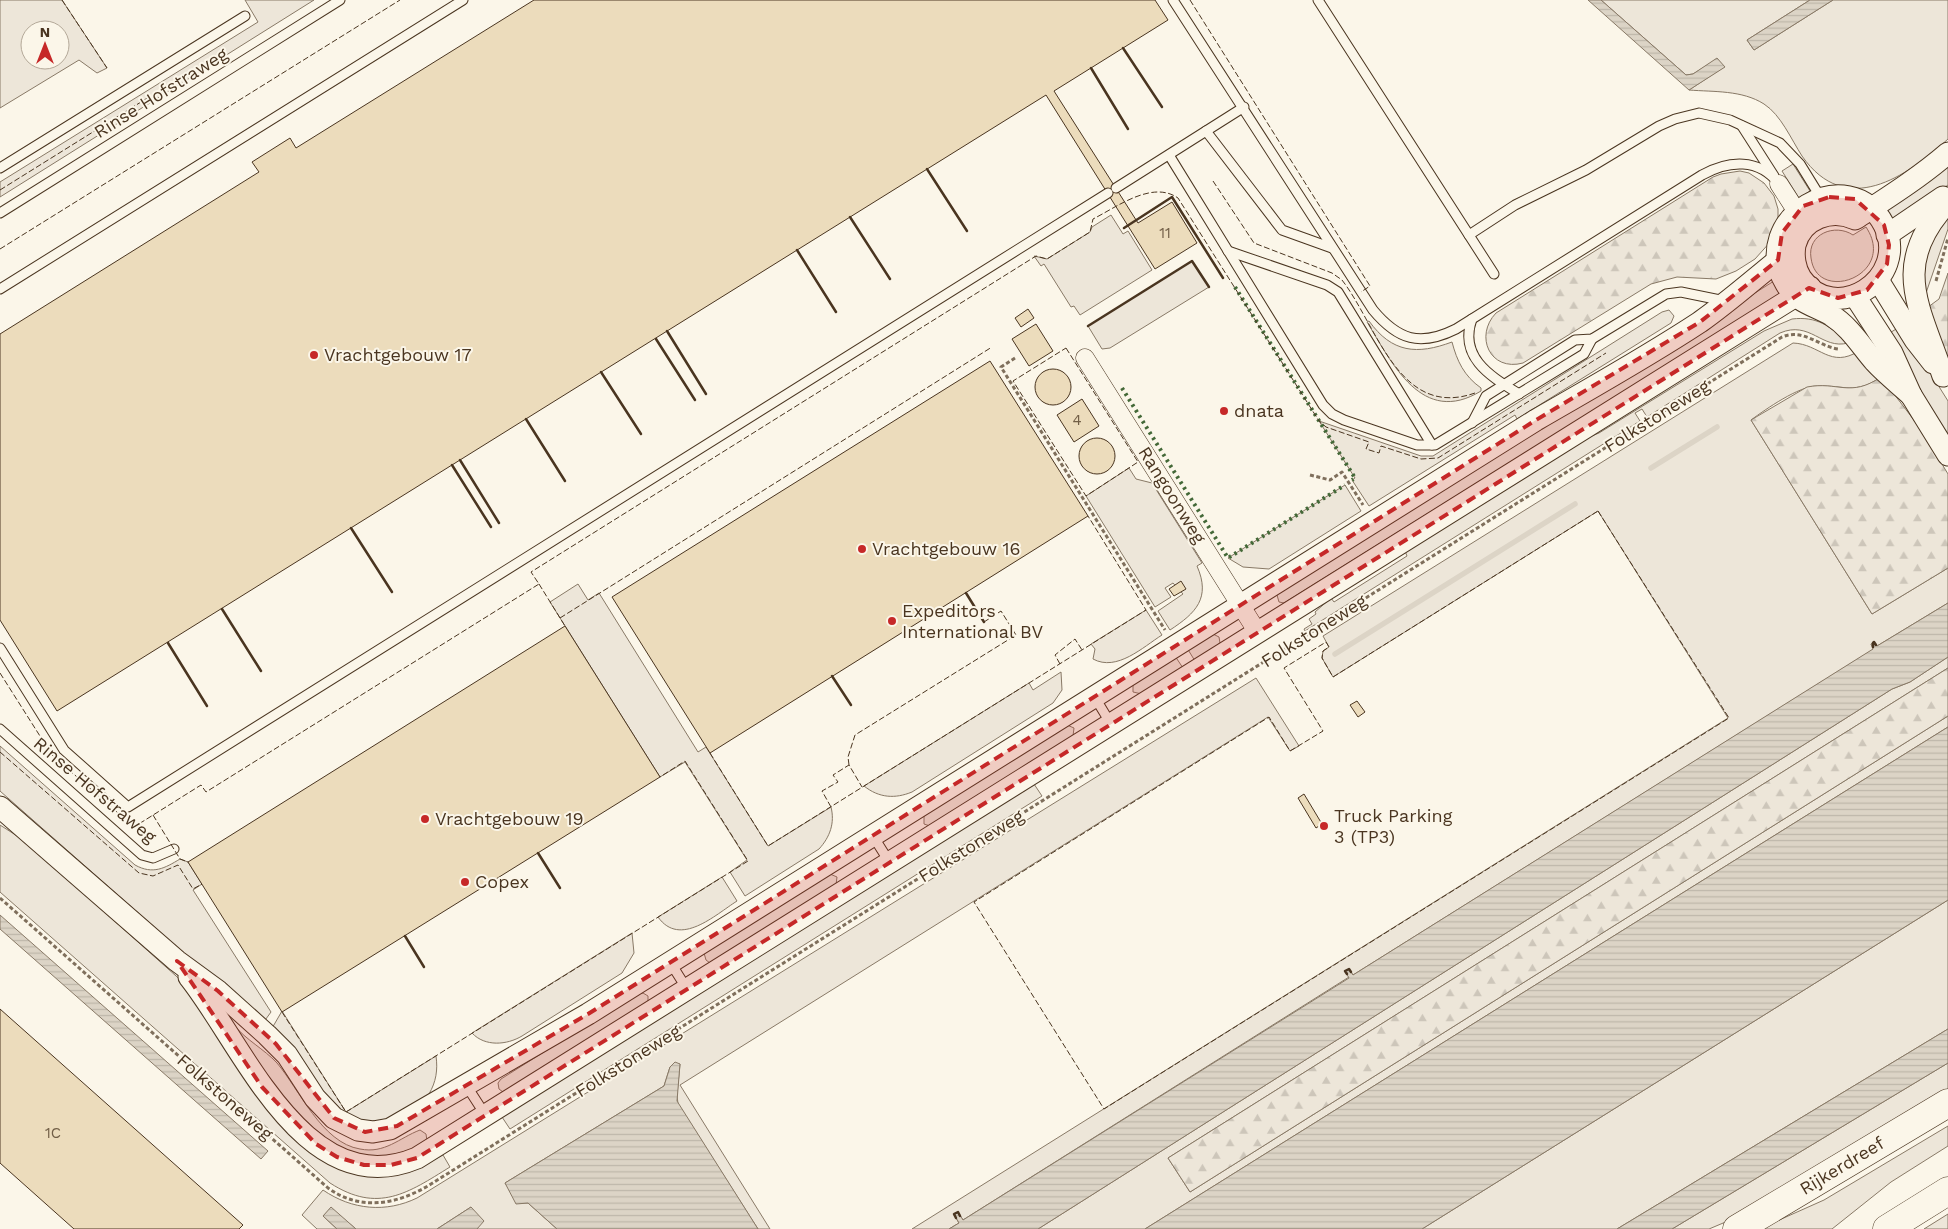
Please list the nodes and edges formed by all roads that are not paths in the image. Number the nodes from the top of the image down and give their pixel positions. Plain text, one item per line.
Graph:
1 (340, 0) edge
2 (463, 0) edge
3 (1173, 0) edge
4 (1318, 0) edge
5 (245, 16) dead end
6 (1244, 107) junction
7 (1737, 122) junction
8 (1206, 131) junction
9 (1948, 153) edge
10 (1169, 155) junction
11 (0, 168) edge
12 (1780, 184) junction
13 (1948, 194) edge
14 (1821, 198) junction
15 (1948, 202) edge
16 (1870, 209) junction
17 (1796, 212) junction
18 (0, 214) edge
19 (1469, 235) junction
20 (1887, 235) junction
21 (1332, 248) junction
22 (1228, 251) junction
23 (1778, 260) junction
24 (1494, 274) dead end
25 (1878, 280) junction
26 (0, 289) edge
27 (1803, 292) junction
28 (1855, 296) junction
29 (1727, 301) junction
30 (1472, 320) junction
31 (1592, 338) junction
32 (1085, 358) dead end
33 (1946, 380) edge
34 (1504, 384) junction
35 (1519, 394) junction
36 (1911, 396) junction
37 (1471, 424) junction
38 (1432, 445) junction
39 (1948, 454) edge
40 (1240, 604) junction
41 (1258, 633) junction
42 (0, 648) edge
43 (1094, 696) junction
44 (1112, 724) junction
45 (0, 729) edge
46 (0, 807) edge
47 (872, 835) junction
48 (174, 849) dead end
49 (890, 863) junction
50 (177, 961) junction
51 (670, 962) junction
52 (687, 990) junction
53 (466, 1085) junction
54 (1948, 1102) edge
55 (486, 1116) junction
56 (1948, 1191) edge
57 (1737, 1229) edge
58 (1886, 1229) edge

1 - 18 lane, Rinse Hofstraweg
2 - 26 lane
3 - 6 lane
4 - 19 lane
5 - 11 lane
6 - 8 lane
6 - 21 lane
7 - 12 lane
7 - 14 lane
7 - 19 lane
8 - 10 lane
8 - 21 lane
9 - 16 street
10 - 22 lane
10 - 42 lane
12 - 17 street
12 - 30 lane
13 - 20 street
14 - 16 street
14 - 17 street
15 - 33 street
16 - 20 street
16 - 27 street
17 - 23 street
19 - 24 lane
20 - 25 street
21 - 30 lane
22 - 38 lane
22 - 38 lane
23 - 27 street
23 - 29 street, Folkstoneweg
25 - 28 street
25 - 33 street
27 - 28 street
27 - 36 street
27 - 41 street, Folkstoneweg
28 - 36 street
29 - 31 lane
29 - 40 street, Folkstoneweg
30 - 34 lane
31 - 34 lane
31 - 35 lane
32 - 40 street, Rangoonweg
34 - 35 lane
34 - 37 lane
35 - 37 lane
36 - 39 street
37 - 38 lane
40 - 41 street, Rangoonweg
40 - 43 street, Folkstoneweg
41 - 44 street, Folkstoneweg
43 - 44 lane
43 - 47 street, Folkstoneweg
44 - 49 street, Folkstoneweg
45 - 48 lane, Rinse Hofstraweg
46 - 50 street, Folkstoneweg
47 - 49 lane, Folkstoneweg
47 - 51 street, Folkstoneweg
49 - 52 street, Folkstoneweg
50 - 53 street, Folkstoneweg
50 - 55 street, Folkstoneweg
51 - 52 lane
51 - 53 street, Folkstoneweg
52 - 55 street, Folkstoneweg
53 - 55 lane
54 - 57 highway, Rijkerdreef
56 - 58 highway

